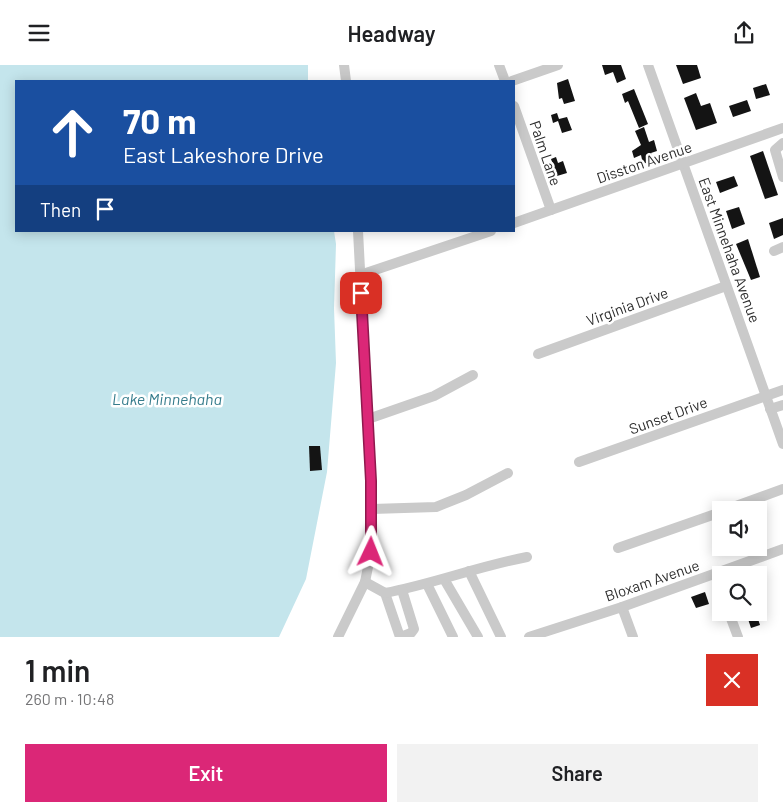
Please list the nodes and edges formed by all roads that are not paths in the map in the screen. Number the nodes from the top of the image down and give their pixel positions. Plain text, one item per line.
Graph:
1 (344, 65) edge
2 (499, 65) edge
3 (558, 65) edge
4 (648, 65) edge
5 (346, 80) edge
6 (505, 80) edge
7 (515, 80) edge
8 (515, 109) edge
9 (783, 128) edge
10 (783, 143) edge
11 (683, 164) junction
12 (783, 177) edge
13 (550, 210) junction
14 (515, 223) edge
15 (358, 232) edge
16 (488, 232) edge
17 (360, 275) junction
18 (726, 285) junction
19 (538, 354) dead end
20 (473, 375) dead end
21 (783, 390) edge
22 (766, 396) junction
23 (783, 405) edge
24 (770, 409) junction
25 (368, 419) junction
26 (783, 444) edge
27 (580, 462) dead end
28 (508, 473) dead end
29 (783, 489) edge
30 (750, 501) edge
31 (372, 509) junction
32 (712, 514) edge
33 (618, 548) dead end
34 (783, 549) edge
35 (527, 557) dead end
36 (737, 566) edge
37 (469, 571) junction
38 (712, 575) edge
39 (444, 579) junction
40 (364, 582) junction
41 (427, 584) junction
42 (402, 590) junction
43 (385, 593) junction
44 (622, 607) junction
45 (732, 621) edge
46 (338, 637) edge
47 (401, 637) edge
48 (452, 637) edge
49 (478, 637) edge
50 (501, 637) edge
51 (529, 637) edge
52 (633, 637) edge
53 (738, 637) edge

1 - 5 street
2 - 6 street
3 - 7 street
4 - 11 street, East Minnehaha Avenue
8 - 13 street, Palm Lane
9 - 11 street, Disston Avenue
10 - 12 street
11 - 13 street, Disston Avenue
11 - 18 street, East Minnehaha Avenue
13 - 14 street, Disston Avenue
15 - 17 street
16 - 17 street
17 - 25 street
18 - 19 street, Virginia Drive
18 - 22 street, East Minnehaha Avenue
20 - 25 street
21 - 22 street, Sunset Drive
22 - 24 street, East Minnehaha Avenue
22 - 27 street, Sunset Drive
23 - 24 street
24 - 26 street, East Minnehaha Avenue
25 - 31 street
28 - 31 street
29 - 30 street
31 - 40 street
32 - 33 street
34 - 36 street, Bloxam Avenue
35 - 37 street
37 - 39 street
37 - 50 street
38 - 44 street, Bloxam Avenue
39 - 41 street
39 - 49 street
40 - 43 street
40 - 46 street
41 - 42 street
41 - 48 street
42 - 43 street
42 - 47 street
43 - 47 street
44 - 51 street, Bloxam Avenue
44 - 52 street
45 - 53 street

